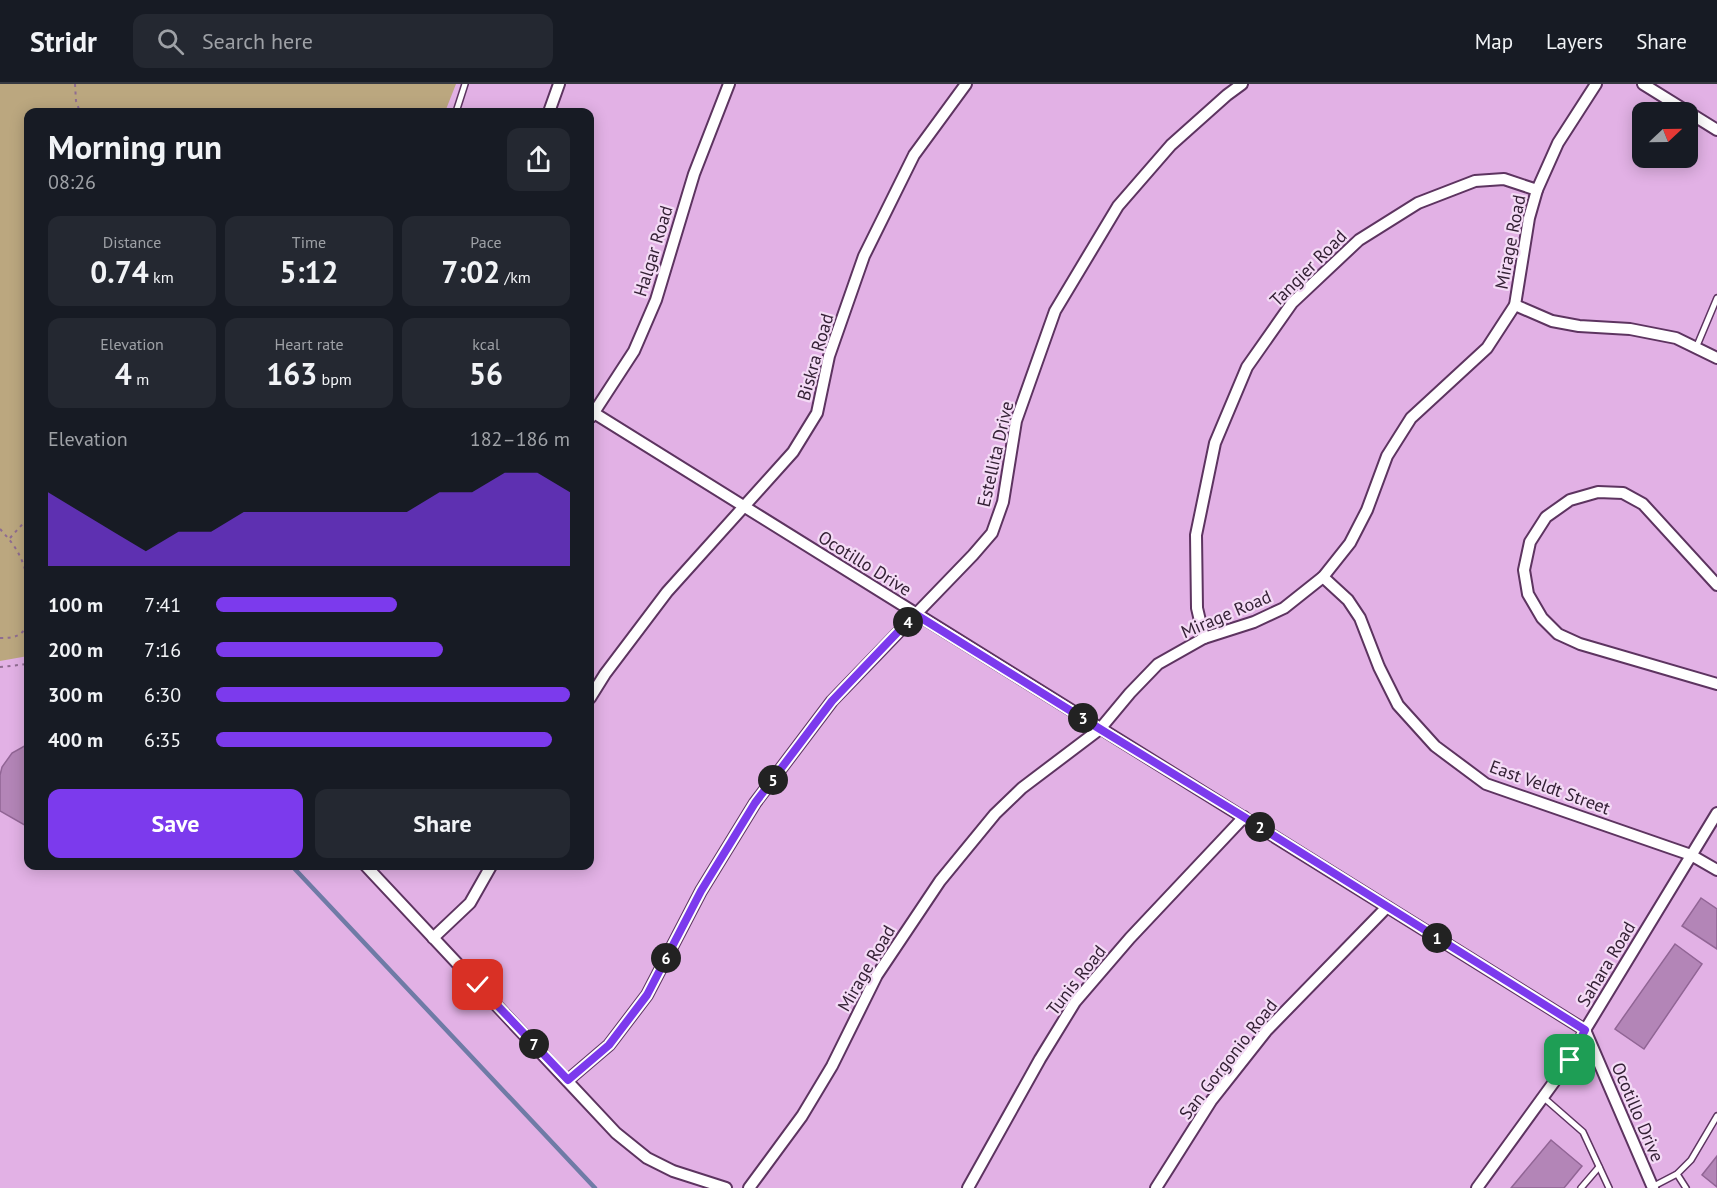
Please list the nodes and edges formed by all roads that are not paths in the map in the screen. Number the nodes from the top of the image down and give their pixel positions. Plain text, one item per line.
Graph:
1 (465, 84) edge
2 (559, 84) edge
3 (729, 84) edge
4 (966, 84) edge
5 (1242, 84) edge
6 (1596, 84) edge
7 (1643, 84) edge
8 (457, 108) edge
9 (550, 108) edge
10 (1717, 130) edge
11 (1537, 190) junction
12 (1717, 298) edge
13 (1515, 305) junction
14 (1696, 348) junction
15 (1717, 358) edge
16 (594, 412) edge
17 (594, 416) edge
18 (744, 507) junction
19 (1323, 578) junction
20 (1717, 585) edge
21 (915, 614) junction
22 (1204, 638) junction
23 (1717, 684) edge
24 (594, 692) edge
25 (1100, 729) junction
26 (1717, 813) edge
27 (1244, 817) junction
28 (1691, 855) junction
29 (370, 870) edge
30 (489, 870) edge
31 (1717, 870) edge
32 (1387, 907) junction
33 (433, 938) junction
34 (1585, 1030) junction
35 (568, 1080) junction
36 (1543, 1098) junction
37 (1717, 1116) edge
38 (1599, 1167) junction
39 (1677, 1174) junction
40 (726, 1188) edge
41 (748, 1188) edge
42 (968, 1188) edge
43 (1156, 1188) edge
44 (1476, 1188) edge
45 (1581, 1188) edge
46 (1609, 1188) edge
47 (1653, 1188) edge
48 (1686, 1188) edge

1 - 8 lane
2 - 9 street
3 - 16 street, Halgar Road
4 - 18 street, Biskra Road
5 - 21 street, Estellita Drive
6 - 11 street, Mirage Road
7 - 10 street
11 - 13 street, Mirage Road
11 - 22 street, Tangier Road
12 - 14 lane
13 - 14 street
13 - 19 street, Mirage Road
14 - 15 street
17 - 18 street, Ocotillo Drive
18 - 21 street, Ocotillo Drive
18 - 24 street, Biskra Road
19 - 22 street, Mirage Road
19 - 28 street, East Veldt Street
20 - 23 street
21 - 25 street, Ocotillo Drive
21 - 35 street, Estellita Drive
22 - 25 street, Mirage Road
25 - 27 street, Ocotillo Drive
25 - 41 street, Mirage Road
26 - 28 street, Sahara Road
27 - 32 street, Ocotillo Drive
27 - 42 street, Tunis Road
28 - 31 street, East Veldt Street
28 - 34 street, Sahara Road
29 - 33 street
30 - 33 street
32 - 34 street, Ocotillo Drive
32 - 43 street, San Gorgonio Road
33 - 35 street
34 - 36 street, Sahara Road
34 - 47 street, Ocotillo Drive
35 - 40 street
36 - 38 lane
36 - 44 street, Sahara Road
37 - 39 lane
38 - 45 lane
38 - 46 lane
39 - 47 lane
39 - 48 lane

